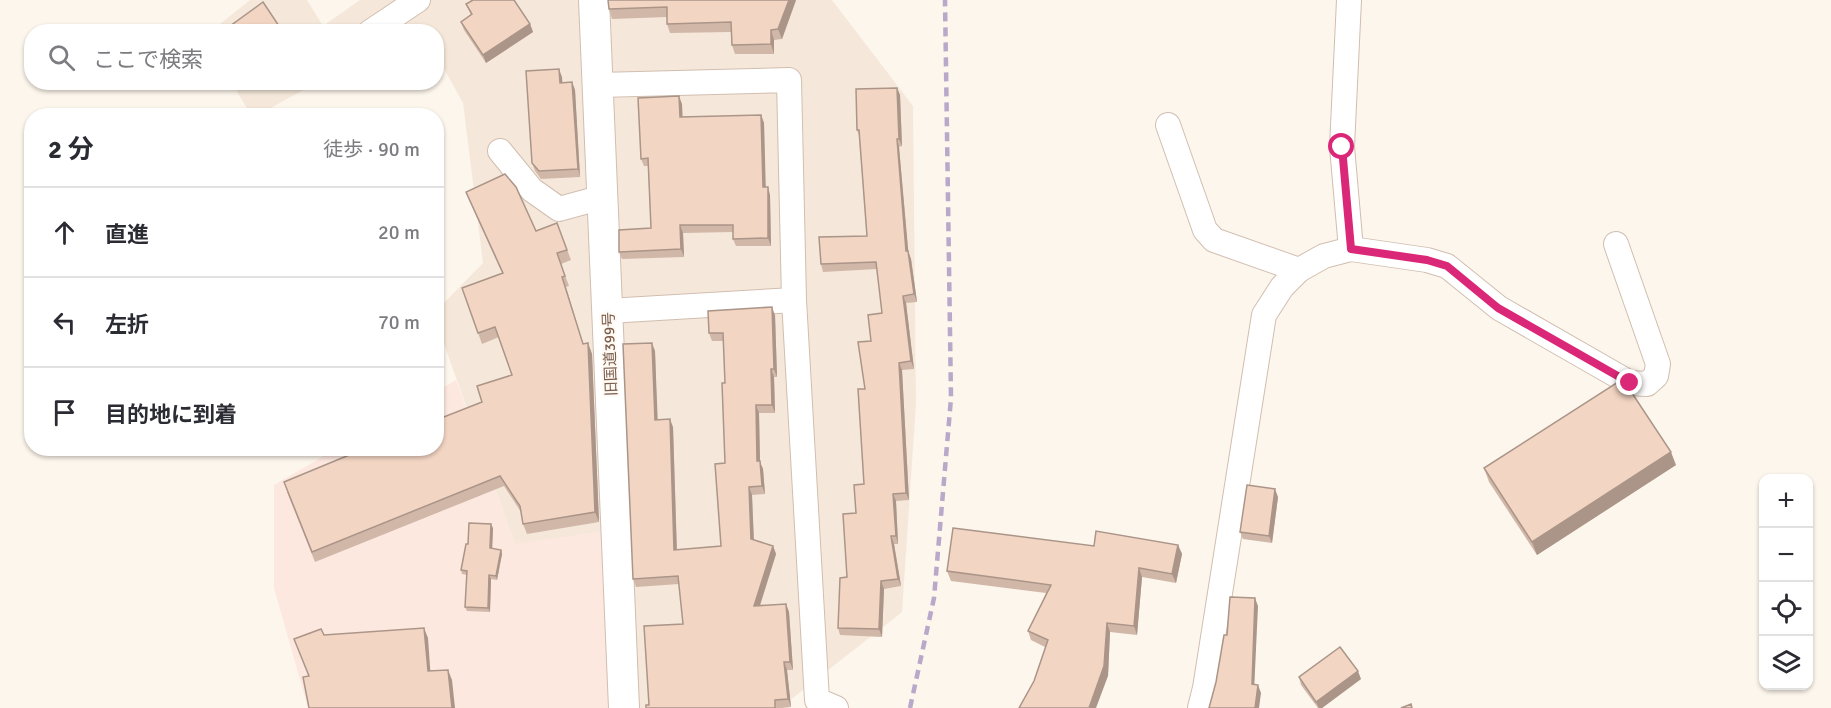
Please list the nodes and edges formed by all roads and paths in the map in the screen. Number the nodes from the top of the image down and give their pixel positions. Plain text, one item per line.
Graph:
1 (594, 0) edge
2 (1348, 0) edge
3 (414, 1) edge
4 (381, 24) edge
5 (598, 85) junction
6 (1168, 125) dead end
7 (500, 151) dead end
8 (603, 197) junction
9 (1616, 244) dead end
10 (1351, 249) junction
11 (1299, 270) junction
12 (794, 300) junction
13 (608, 311) junction
14 (624, 708) edge
15 (837, 708) edge
16 (1200, 708) edge

1 - 5 street, 旧国道399号
2 - 10 street
3 - 4 street
5 - 8 street, 旧国道399号
5 - 12 street
6 - 11 street
7 - 8 street
8 - 13 street, 旧国道399号
9 - 10 street
10 - 11 street
11 - 16 street
12 - 13 street
12 - 15 street
13 - 14 street, 旧国道399号

